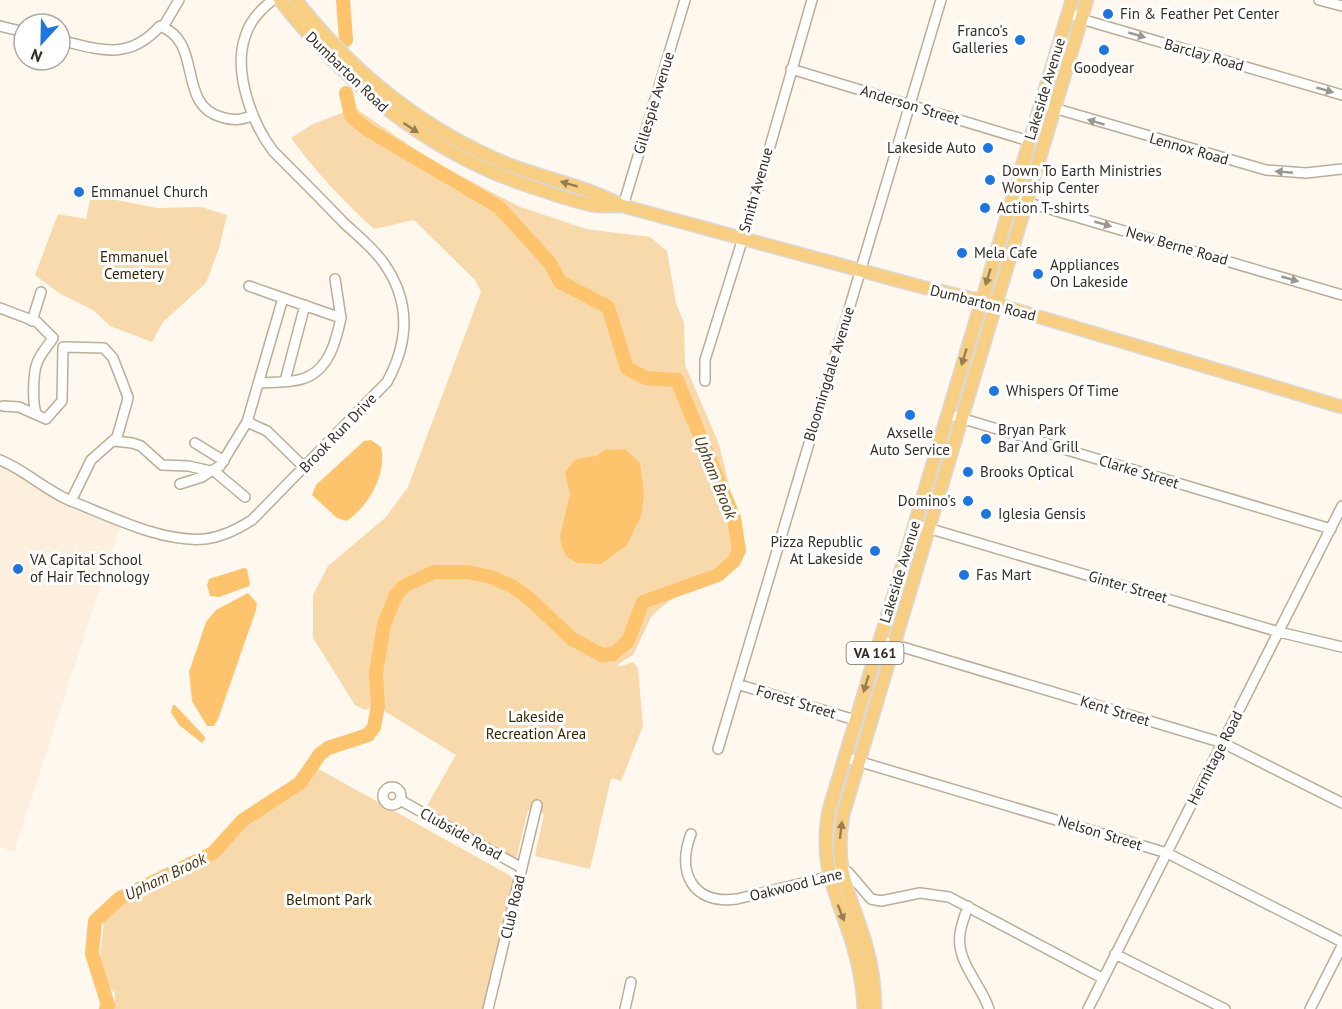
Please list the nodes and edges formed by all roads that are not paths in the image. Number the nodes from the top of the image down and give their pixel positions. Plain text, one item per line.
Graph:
1 (179, 0) edge
2 (273, 0) edge
3 (280, 0) edge
4 (296, 0) edge
5 (685, 0) edge
6 (812, 0) edge
7 (941, 0) edge
8 (1087, 0) edge
9 (1319, 0) edge
10 (1070, 5) edge
11 (1342, 6) edge
12 (1081, 19) junction
13 (163, 27) junction
14 (72, 43) edge
15 (791, 69) junction
16 (1342, 95) edge
17 (1040, 104) junction
18 (910, 105) junction
19 (1054, 109) junction
20 (252, 116) junction
21 (1029, 141) junction
22 (1342, 169) edge
23 (1012, 198) junction
24 (1026, 202) junction
25 (623, 206) junction
26 (742, 239) junction
27 (860, 271) junction
28 (335, 279) dead end
29 (249, 286) dead end
30 (41, 292) dead end
31 (1342, 295) edge
32 (283, 298) junction
33 (981, 301) junction
34 (996, 304) junction
35 (305, 305) junction
36 (0, 308) edge
37 (341, 318) junction
38 (32, 321) junction
39 (53, 338) junction
40 (63, 347) junction
41 (285, 381) junction
42 (705, 381) dead end
43 (258, 384) junction
44 (3, 406) dead end
45 (1342, 407) edge
46 (947, 414) junction
47 (37, 415) junction
48 (961, 419) junction
49 (247, 423) junction
50 (114, 441) junction
51 (195, 443) dead end
52 (0, 460) edge
53 (224, 461) junction
54 (304, 468) junction
55 (212, 471) junction
56 (180, 484) dead end
57 (245, 497) dead end
58 (70, 501) junction
59 (1342, 506) edge
60 (914, 524) junction
61 (928, 528) junction
62 (1331, 529) junction
63 (1279, 632) junction
64 (879, 640) junction
65 (894, 644) junction
66 (1342, 647) edge
67 (737, 684) junction
68 (855, 720) junction
69 (1223, 744) junction
70 (718, 749) dead end
71 (844, 757) junction
72 (858, 761) junction
73 (400, 800) dead end
74 (1342, 803) edge
75 (537, 805) dead end
76 (691, 834) dead end
77 (1167, 853) junction
78 (522, 868) junction
79 (842, 872) junction
80 (829, 876) junction
81 (968, 906) junction
82 (1342, 944) edge
83 (1115, 954) junction
84 (1102, 978) junction
85 (631, 982) dead end
86 (488, 1009) edge
87 (625, 1009) edge
88 (864, 1009) edge
89 (875, 1009) edge
90 (989, 1009) edge
91 (1088, 1009) edge
92 (1225, 1009) edge
93 (1310, 1009) edge

1 - 13 street
2 - 20 street, Brook Run Drive
3 -> 25 main road, Dumbarton Road
25 -> 4 main road, Dumbarton Road
5 - 25 street, Gillespie Avenue
6 - 15 street, Smith Avenue
7 - 18 street, Bloomingdale Avenue
8 - 12 main road, Lakeside Avenue / VA 161
9 - 11 street
10 - 12 street, Barclay Road
10 - 17 main road, Lakeside Avenue / VA 161
12 -> 16 street, Barclay Road
12 - 19 main road, Lakeside Avenue / VA 161
13 - 14 street
13 - 20 street
15 - 18 street, Anderson Street
15 - 26 street, Smith Avenue
17 - 19 street, Lennox Road
17 - 21 main road, Lakeside Avenue / VA 161
18 - 21 street, Anderson Street
18 - 27 street, Bloomingdale Avenue
22 -> 19 street, Lennox Road
19 - 24 main road, Lakeside Avenue / VA 161
20 - 54 street, Brook Run Drive
21 - 23 main road, Lakeside Avenue / VA 161
23 - 24 street, New Berne Road
23 -> 33 main road, Lakeside Avenue / VA 161
24 -> 31 street, New Berne Road
24 - 34 main road, Lakeside Avenue / VA 161
25 - 26 main road, Dumbarton Road
26 - 27 main road, Dumbarton Road
26 - 42 street, Smith Avenue
27 - 33 main road, Dumbarton Road
27 - 67 street, Bloomingdale Avenue
28 - 37 street
29 - 32 street
30 - 38 street
32 - 35 street
32 - 43 street
33 - 34 main road, Dumbarton Road
33 -> 46 main road, Lakeside Avenue / VA 161
34 - 45 main road, Dumbarton Road
34 - 48 main road, Lakeside Avenue / VA 161
35 - 37 street
35 - 41 street
36 - 38 street
37 - 41 street
38 - 39 street
39 - 40 street
39 - 47 street
40 - 47 street
40 - 50 street
41 - 43 street
43 - 49 street
44 - 47 street
46 - 48 street, Clarke Street
46 - 60 main road, Lakeside Avenue / VA 161
48 - 61 main road, Lakeside Avenue / VA 161
48 - 62 street, Clarke Street
49 - 53 street
49 - 54 street
50 - 55 street
50 - 58 street
51 - 53 street
52 - 58 street, Brook Run Drive
53 - 55 street
54 - 58 street, Brook Run Drive
55 - 56 street
55 - 57 street
59 - 62 street, Hermitage Road
60 - 61 street, Ginter Street
60 - 64 main road, Lakeside Avenue / VA 161
61 - 63 street, Ginter Street
61 - 65 main road, Lakeside Avenue / VA 161
62 - 63 street, Hermitage Road
63 - 66 street, Ginter Street
63 - 69 street, Hermitage Road
64 - 65 street, Kent Street
64 -> 68 main road, Lakeside Avenue / VA 161
65 - 69 street, Kent Street
65 - 72 main road, Lakeside Avenue / VA 161
67 - 68 street, Forest Street
67 - 70 street, Bloomingdale Avenue
68 - 71 main road, Lakeside Avenue / VA 161
69 - 74 street, Kent Street
69 - 77 street, Hermitage Road
71 - 72 street, Nelson Street
71 - 80 main road, Lakeside Avenue / VA 161
72 - 77 street, Nelson Street
79 -> 72 main road, Lakeside Avenue / VA 161
73 - 78 street, Clubside Road
75 - 78 street, Club Road
76 - 80 street, Oakwood Lane
77 - 82 street, Nelson Street
77 - 83 street, Hermitage Road
78 - 86 street, Club Road
79 - 80 street, Oakwood Lane
79 - 81 street, Oakwood Lane
79 - 89 main road, Lakeside Avenue / VA 161
80 -> 88 main road, Lakeside Avenue / VA 161
81 - 84 street, Oakwood Lane
81 - 90 street
82 - 93 street
83 - 84 street, Hermitage Road
83 - 92 street
84 - 91 street, Hermitage Road
85 - 87 street

